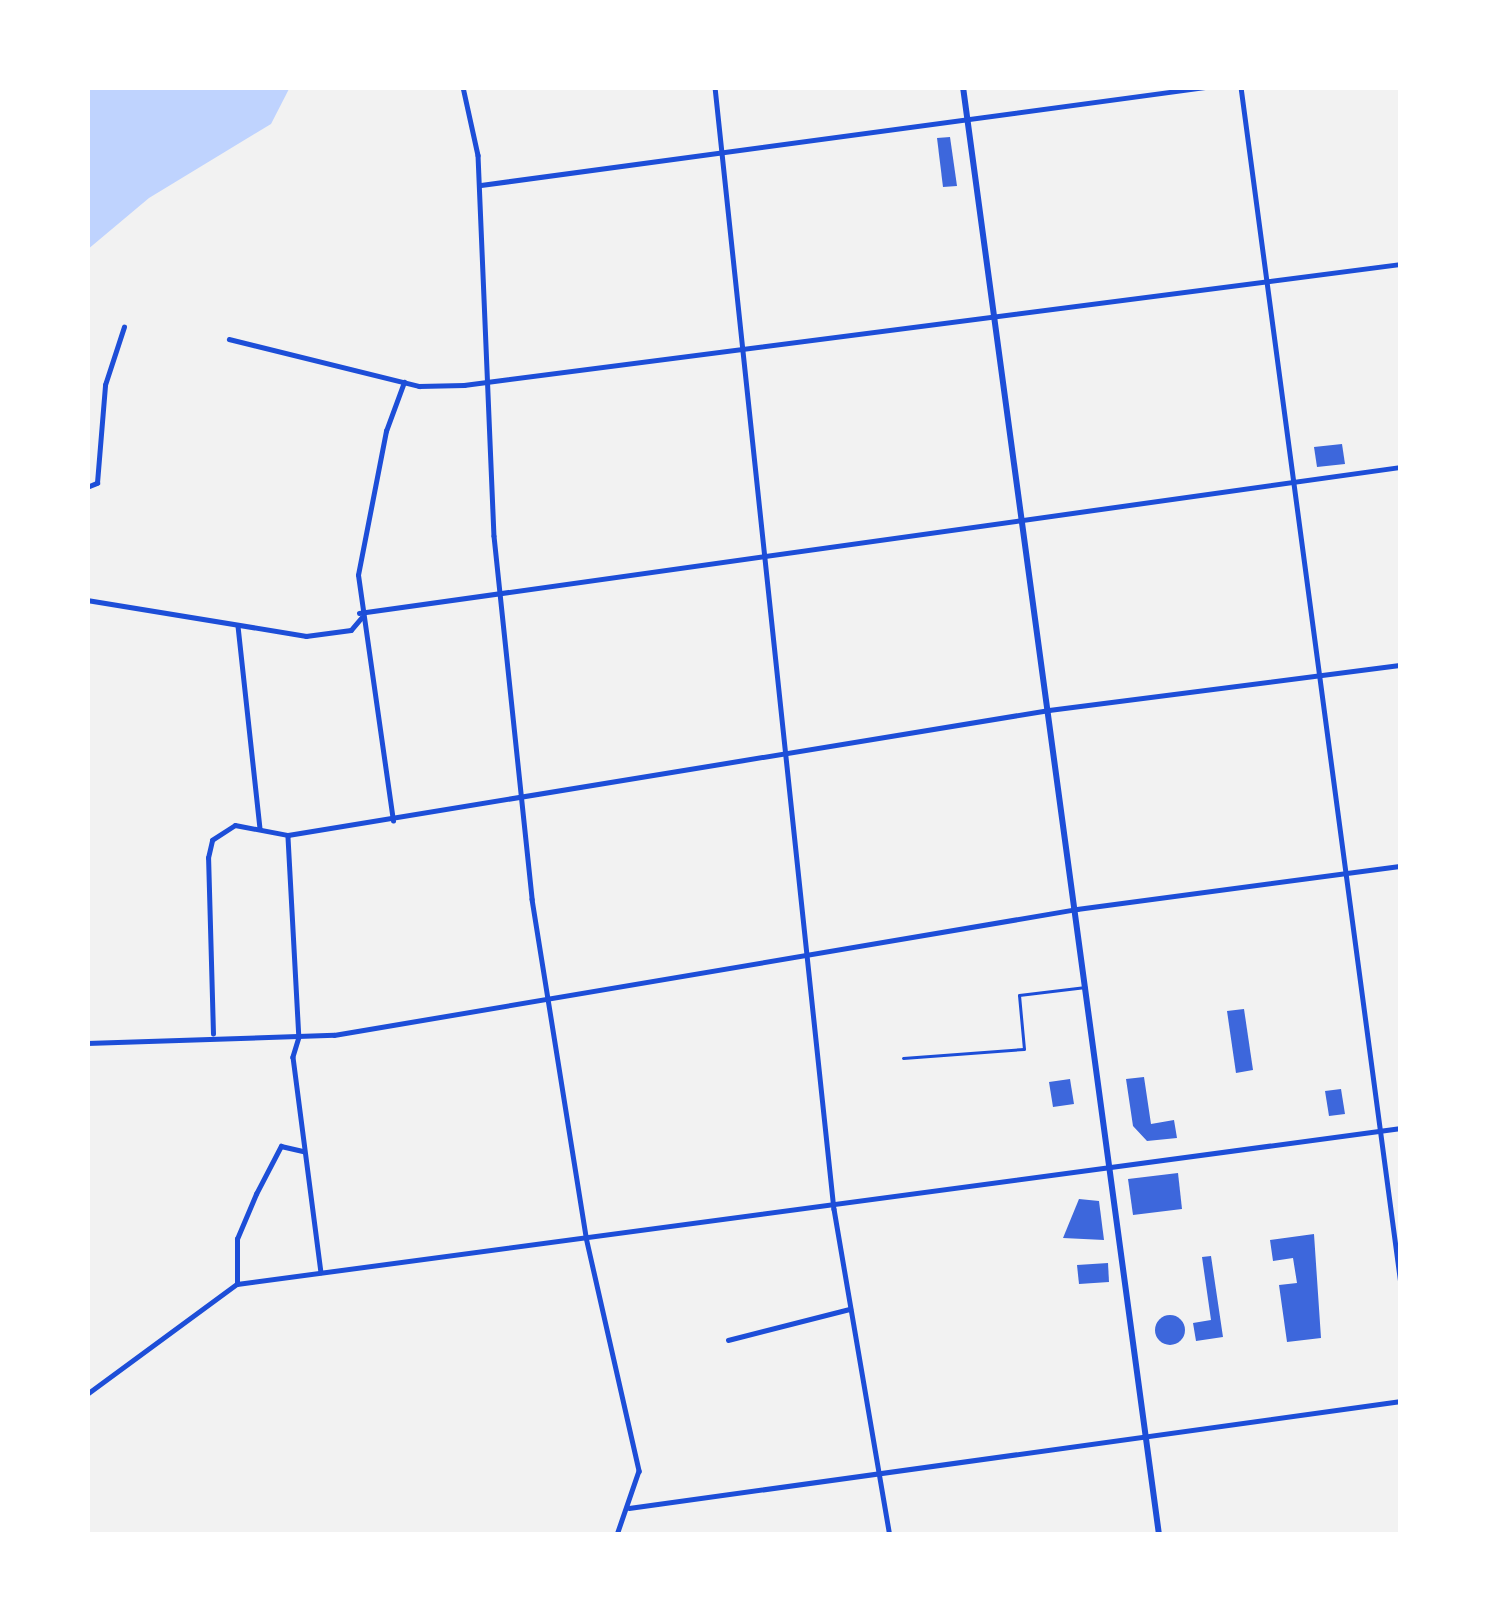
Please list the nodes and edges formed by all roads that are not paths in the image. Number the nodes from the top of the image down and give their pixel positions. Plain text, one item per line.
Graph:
1 (463, 87) edge
2 (716, 87) edge
3 (963, 87) edge
4 (1206, 87) edge
5 (1240, 87) edge
6 (968, 119) junction
7 (724, 152) junction
8 (480, 185) junction
9 (1401, 264) edge
10 (1267, 282) junction
11 (995, 319) junction
12 (124, 327) dead end
13 (229, 340) dead end
14 (746, 352) junction
15 (404, 382) junction
16 (490, 382) junction
17 (1401, 467) edge
18 (1294, 481) junction
19 (87, 487) edge
20 (1022, 517) junction
21 (765, 550) junction
22 (499, 590) junction
23 (87, 600) edge
24 (360, 615) junction
25 (238, 624) junction
26 (1401, 665) edge
27 (1320, 675) junction
28 (1049, 710) junction
29 (785, 754) junction
30 (520, 799) junction
31 (393, 820) junction
32 (270, 835) junction
33 (288, 835) junction
34 (1401, 866) edge
35 (1346, 874) junction
36 (1077, 909) junction
37 (807, 955) junction
38 (1088, 987) junction
39 (546, 1000) junction
40 (213, 1034) junction
41 (299, 1037) junction
42 (87, 1043) edge
43 (903, 1058) dead end
44 (1401, 1128) edge
45 (1381, 1130) junction
46 (303, 1150) junction
47 (1113, 1172) junction
48 (834, 1209) junction
49 (586, 1237) junction
50 (321, 1272) junction
51 (237, 1285) junction
52 (1401, 1285) edge
53 (850, 1310) junction
54 (728, 1340) dead end
55 (87, 1394) edge
56 (1401, 1401) edge
57 (1147, 1439) junction
58 (881, 1478) junction
59 (629, 1508) junction
60 (617, 1535) edge
61 (890, 1535) edge
62 (1159, 1535) edge

1 - 8 street
2 - 7 street
3 - 6 main road
4 - 6 street
5 - 10 street
6 - 7 street
6 - 11 main road
7 - 8 street
7 - 14 street
8 - 16 street
9 - 10 street
10 - 11 street
10 - 18 street
11 - 14 street
11 - 20 main road
12 - 19 street
13 - 15 street
14 - 16 street
14 - 21 street
15 - 16 street
15 - 24 street
16 - 22 street
17 - 18 street
18 - 20 street
18 - 27 street
20 - 21 street
20 - 28 main road
21 - 22 street
21 - 29 street
22 - 24 street
22 - 30 street
23 - 25 street
24 - 25 street
24 - 31 street
25 - 32 street
26 - 27 street
27 - 28 street
27 - 35 street
28 - 29 street
28 - 36 main road
29 - 30 street
29 - 37 street
30 - 31 street
30 - 39 street
31 - 33 street
32 - 33 street
32 - 40 street
33 - 41 street
34 - 35 street
35 - 36 street
35 - 45 street
36 - 37 street
36 - 38 main road
37 - 39 street
37 - 48 street
38 - 43 lane
38 - 47 main road
39 - 41 street
39 - 49 street
40 - 41 street
40 - 42 street
41 - 46 street
44 - 45 street
45 - 47 street
45 - 52 street
46 - 50 street
46 - 51 street
47 - 48 street
47 - 57 main road
48 - 49 street
48 - 53 street
49 - 50 street
49 - 59 street
50 - 51 street
51 - 55 street
53 - 54 street
53 - 58 street
56 - 57 street
57 - 58 street
57 - 62 main road
58 - 59 street
58 - 61 street
59 - 60 street

